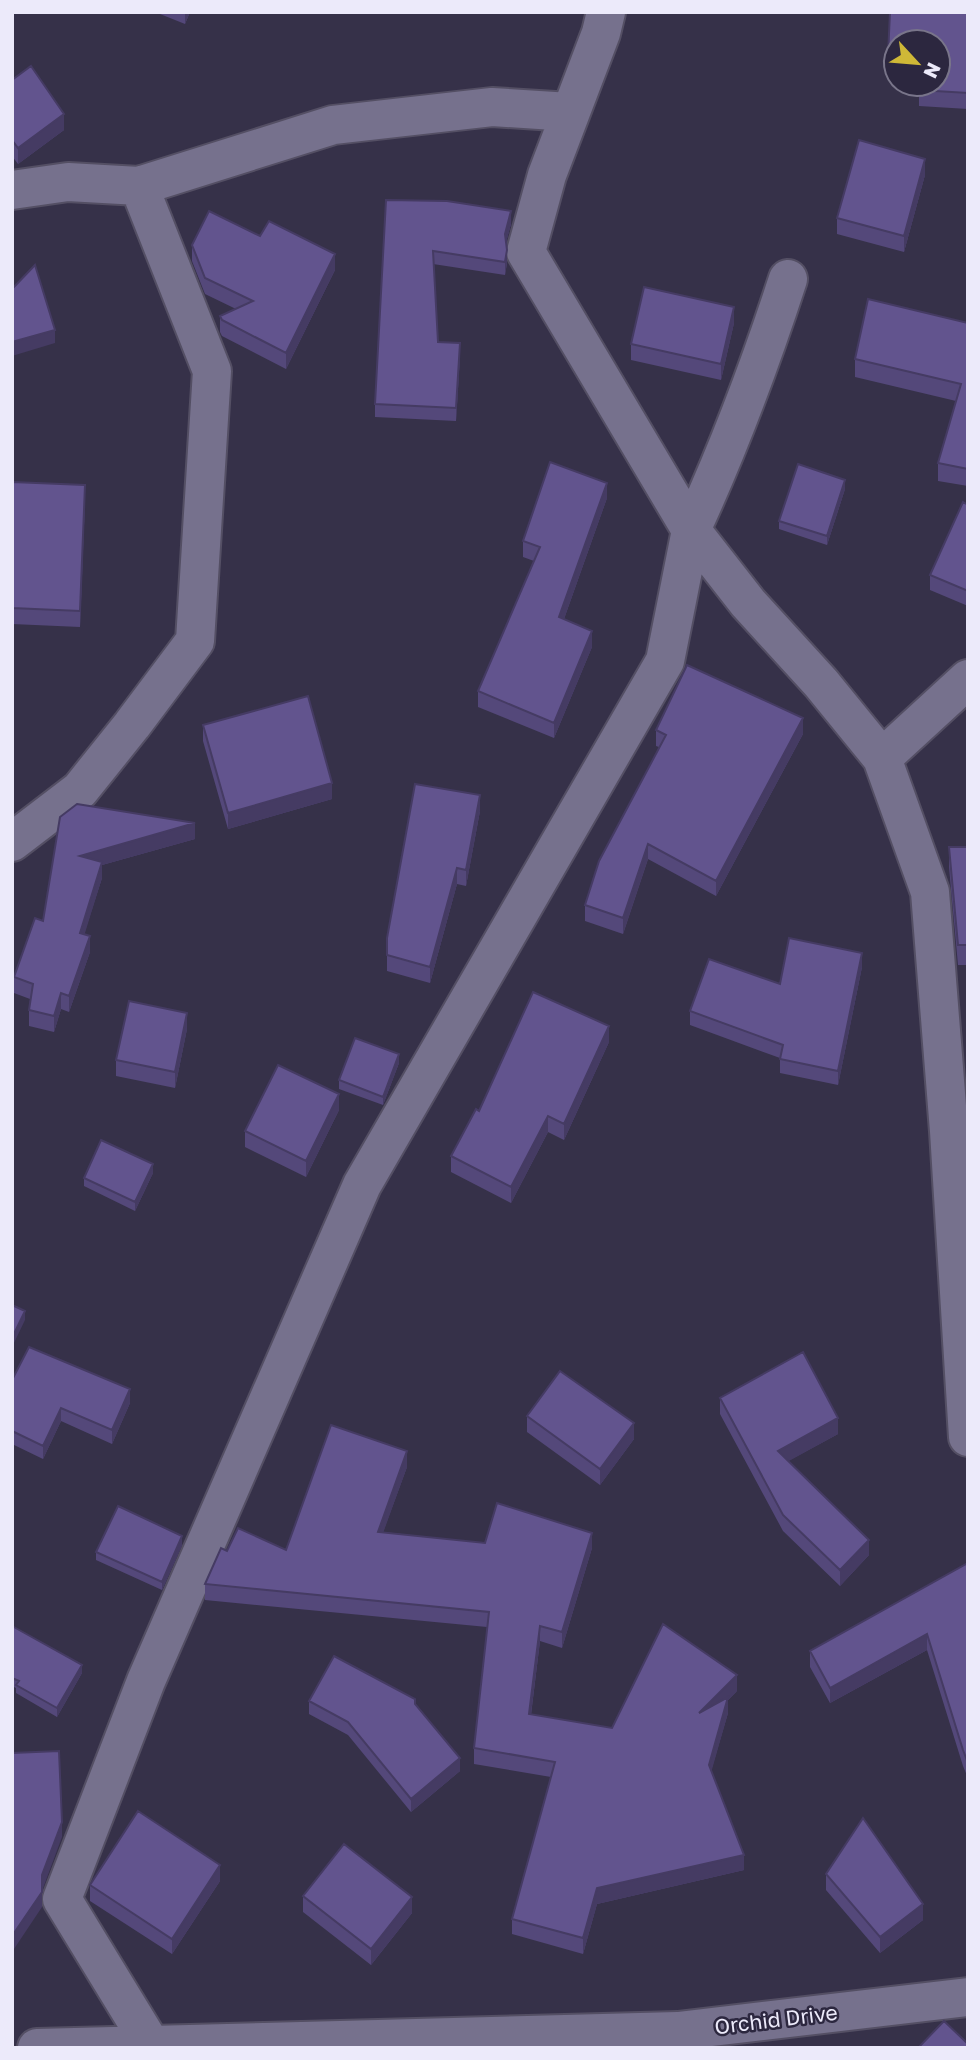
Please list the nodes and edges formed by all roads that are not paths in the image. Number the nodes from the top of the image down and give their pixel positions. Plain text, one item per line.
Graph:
1 (606, 12) edge
2 (569, 112) junction
3 (139, 186) junction
4 (12, 190) edge
5 (788, 279) dead end
6 (691, 530) junction
7 (968, 679) edge
8 (882, 758) junction
9 (12, 842) edge
10 (968, 1437) edge
11 (968, 1997) edge
12 (706, 2038) edge
13 (151, 2045) junction
14 (37, 2048) edge

1 - 2 street
2 - 3 street
2 - 6 street
3 - 4 street
3 - 9 street
5 - 6 street
6 - 8 street
6 - 13 street
7 - 8 street
8 - 10 street
11 - 12 street, Orchid Drive
12 - 13 street, Orchid Drive
13 - 14 street, Orchid Drive

